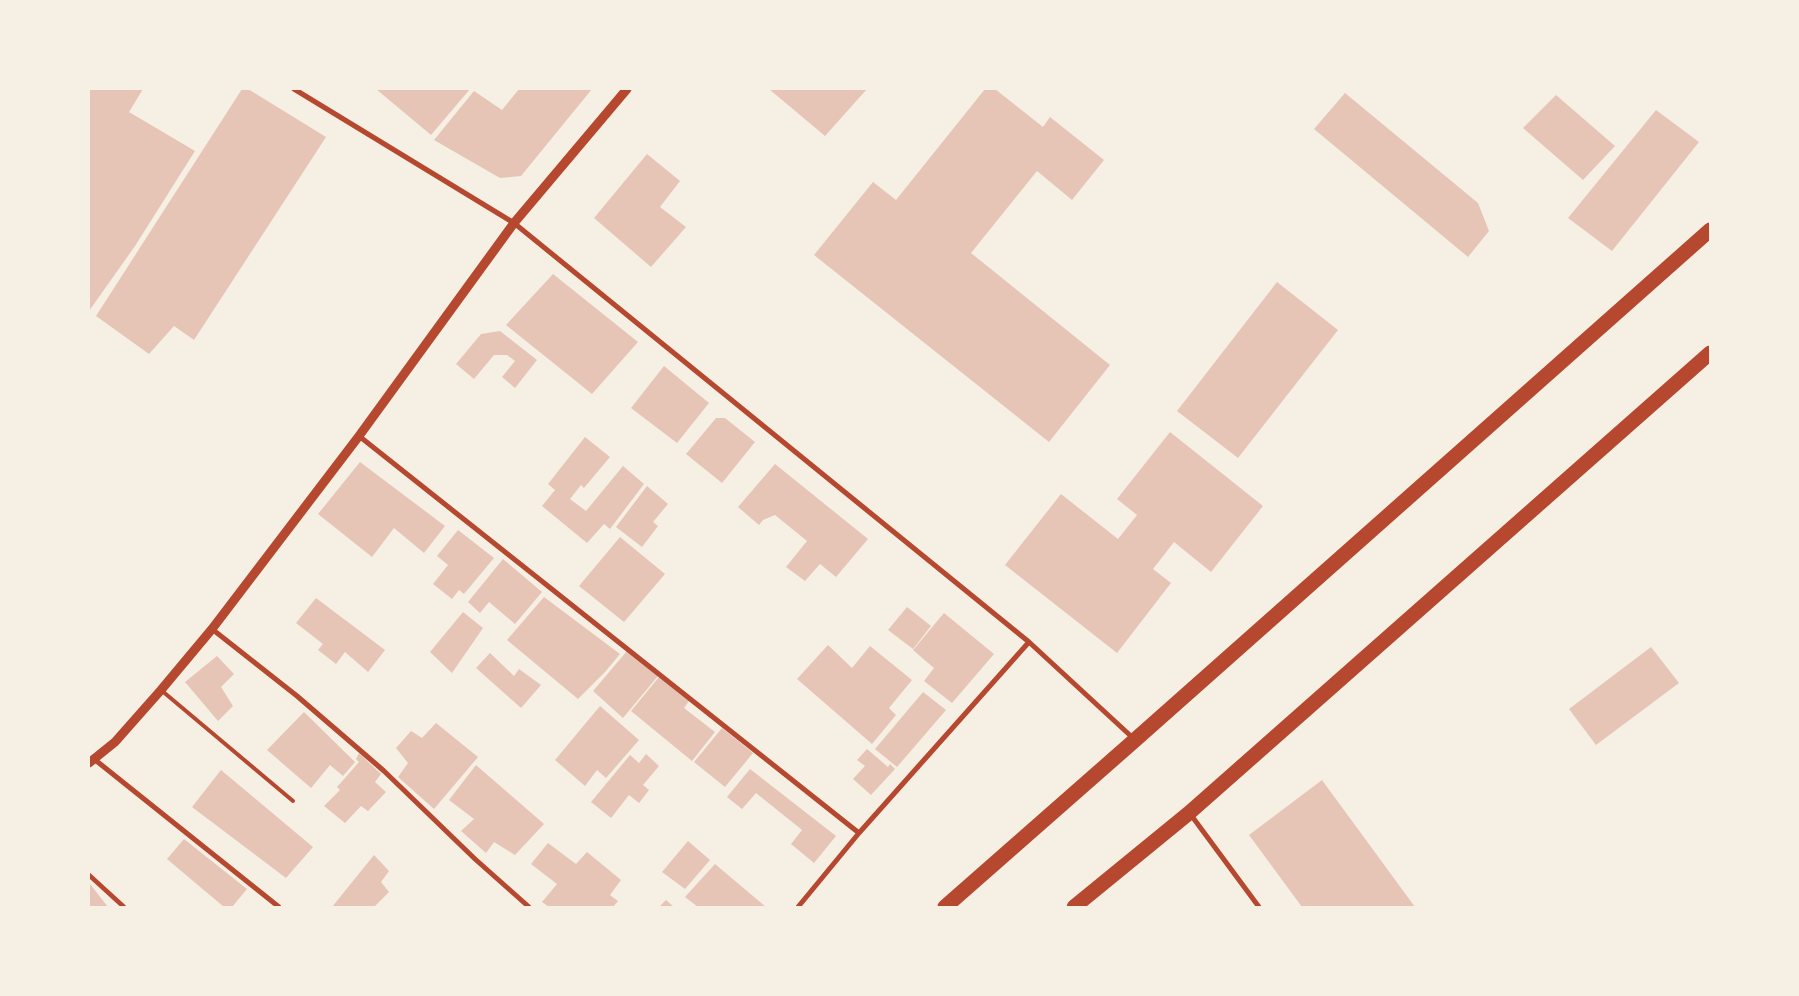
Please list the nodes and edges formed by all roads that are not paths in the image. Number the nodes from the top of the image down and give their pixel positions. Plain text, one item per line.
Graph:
1 (294, 89) edge
2 (627, 89) edge
3 (514, 223) junction
4 (1710, 230) edge
5 (1710, 353) edge
6 (359, 436) junction
7 (212, 629) junction
8 (1030, 642) junction
9 (162, 690) junction
10 (1136, 740) junction
11 (92, 761) edge
12 (294, 801) dead end
13 (1189, 813) junction
14 (859, 834) junction
15 (89, 874) edge
16 (124, 907) edge
17 (279, 907) edge
18 (529, 907) edge
19 (798, 907) edge
20 (945, 907) edge
21 (1074, 907) edge
22 (1259, 907) edge

1 - 3 street
2 - 3 street
3 - 6 street
3 - 8 street
4 - 10 highway
5 - 13 highway
6 - 7 street
6 - 14 street
7 - 9 street
7 - 18 street
8 - 10 street
8 - 14 street
9 - 11 street
9 - 12 lane
10 - 20 highway
11 - 17 street
13 - 21 highway
13 - 22 street
14 - 19 street
15 - 16 street

